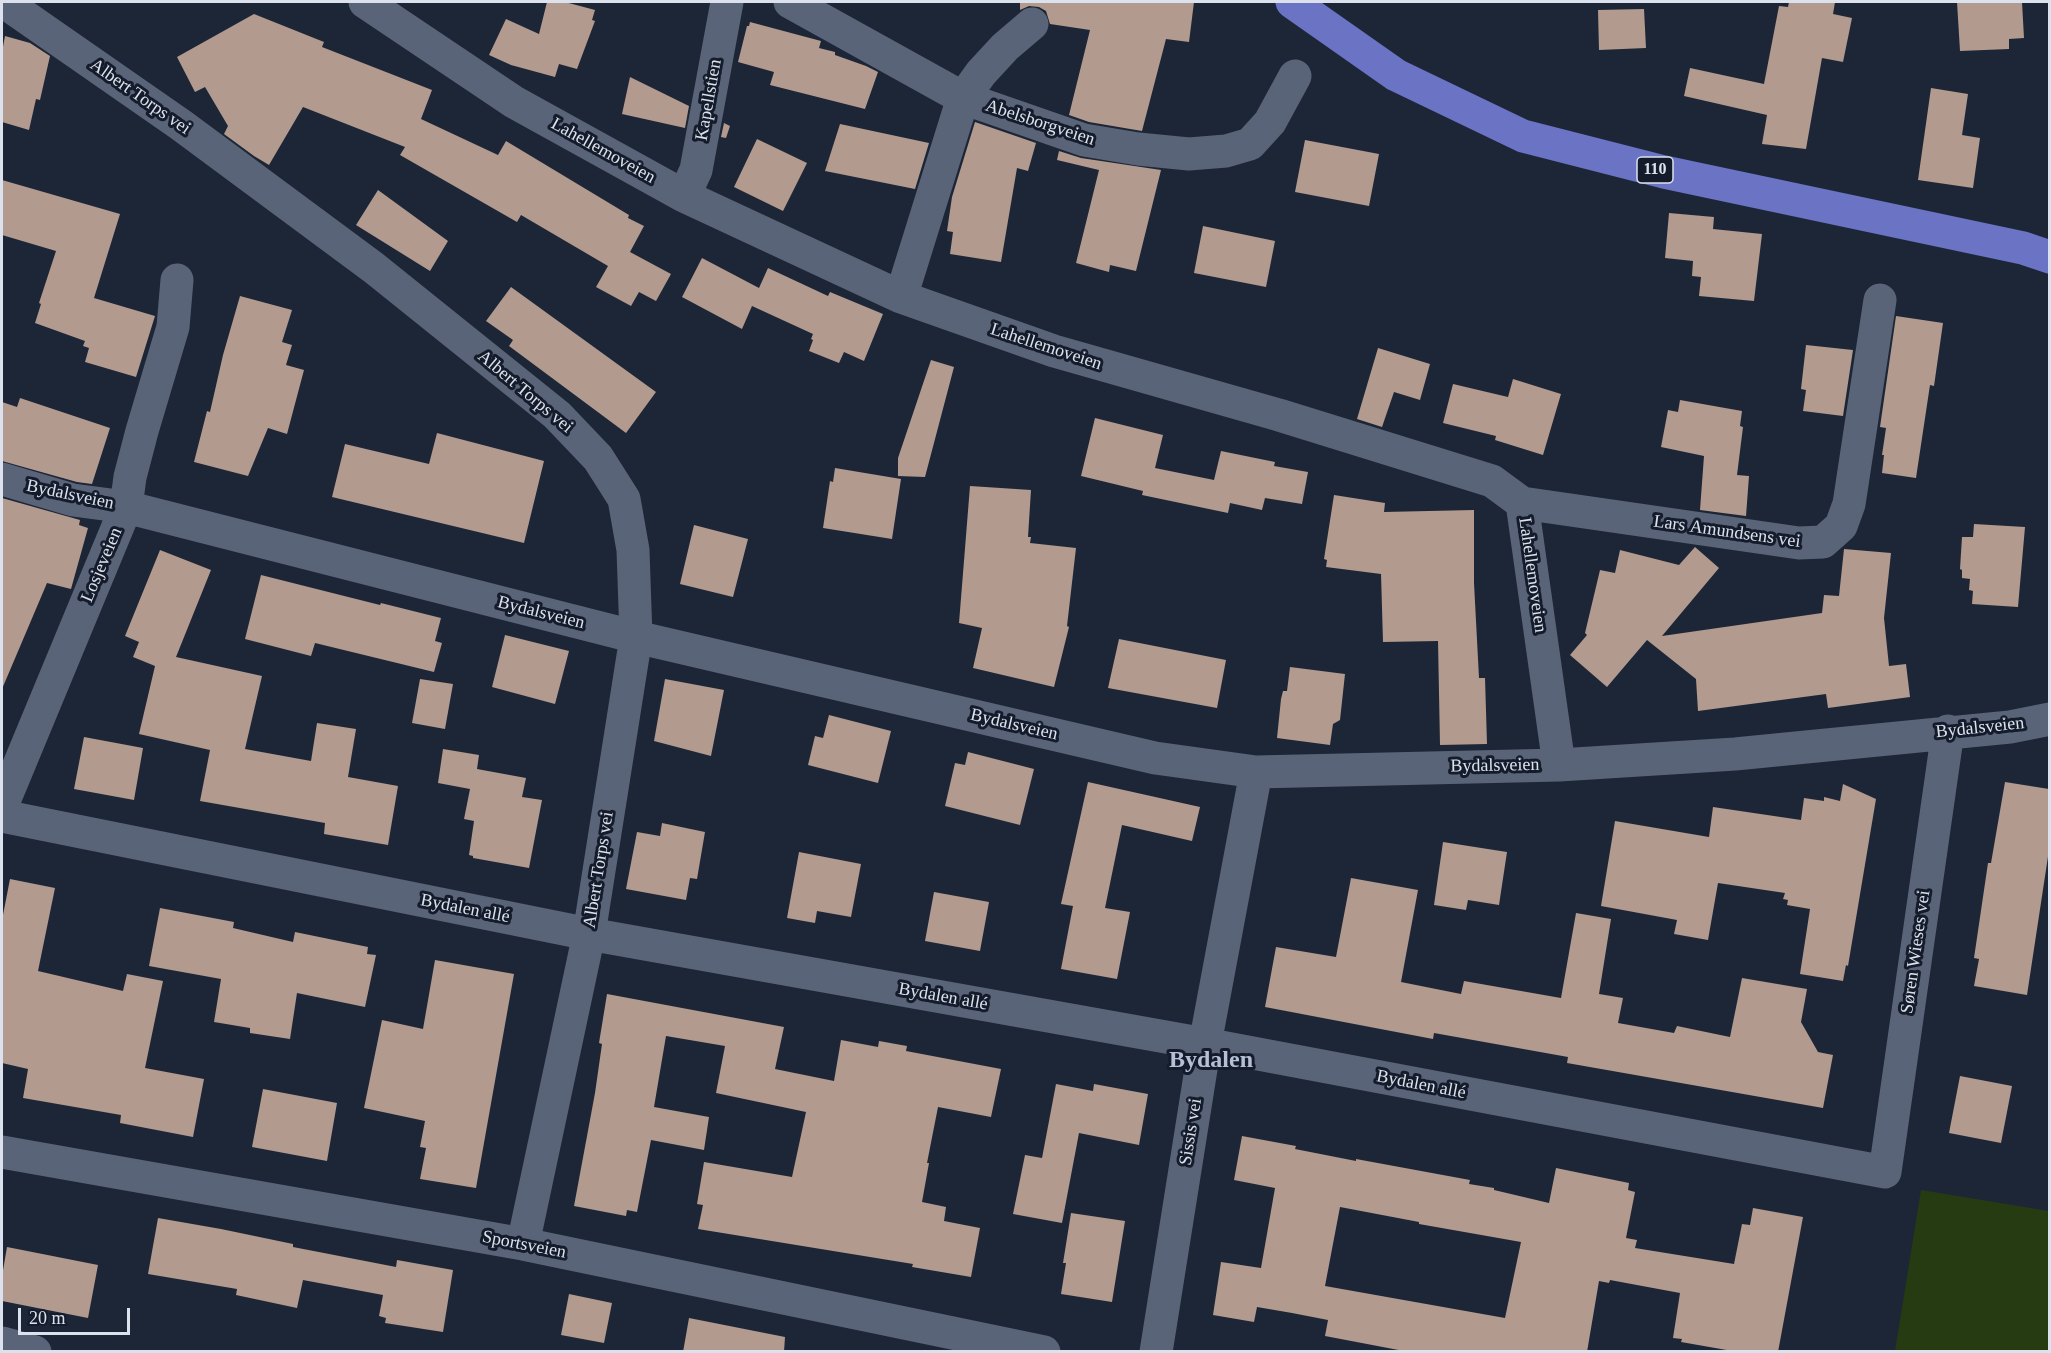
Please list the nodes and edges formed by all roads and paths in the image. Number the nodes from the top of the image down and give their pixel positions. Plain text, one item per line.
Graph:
1 (4, 2) edge
2 (364, 2) edge
3 (727, 2) edge
4 (790, 2) edge
5 (1292, 2) edge
6 (1032, 24) dead end
7 (1295, 76) dead end
8 (963, 98) junction
9 (684, 196) junction
10 (2049, 256) edge
11 (177, 280) dead end
12 (901, 297) junction
13 (1880, 300) dead end
14 (2, 479) edge
15 (1522, 503) junction
16 (126, 507) junction
17 (636, 638) junction
18 (2049, 719) edge
19 (1948, 731) junction
20 (1559, 765) junction
21 (1256, 772) junction
22 (2, 806) edge
23 (2, 816) edge
24 (590, 934) junction
25 (1205, 1044) junction
26 (2, 1152) edge
27 (1885, 1172) joint
28 (523, 1244) junction
29 (2, 1343) edge
30 (35, 1352) edge
31 (1044, 1352) edge
32 (1156, 1352) edge

1 - 17 street, Albert Torps vei
2 - 9 street, Lahellemoveien
3 - 9 street, Kapellstien
4 - 8 street, Abelsborgveien
5 - 10 highway, 110
6 - 8 street, Abelsborgveien
7 - 8 street, Abelsborgveien
8 - 12 street, Abelsborgveien
9 - 12 street, Lahellemoveien
11 - 16 street, Losjeveien
12 - 15 street, Lahellemoveien
13 - 15 street, Lars Amundsens vei
14 - 16 street, Bydalsveien
15 - 20 street, Lahellemoveien
16 - 17 street, Bydalsveien
16 - 22 street, Losjeveien
17 - 21 street, Bydalsveien
17 - 24 street, Albert Torps vei
18 - 19 street, Bydalsveien
19 - 20 street, Bydalsveien
19 - 27 street, Søren Wieses vei
20 - 21 street, Bydalsveien
21 - 25 street, Sissis vei
23 - 24 street, Bydalen allé
24 - 25 street, Bydalen allé
24 - 28 street, Albert Torps vei
25 - 27 street, Bydalen allé
25 - 32 street, Sissis vei
26 - 28 street, Sportsveien
28 - 31 street, Sportsveien
29 - 30 street

